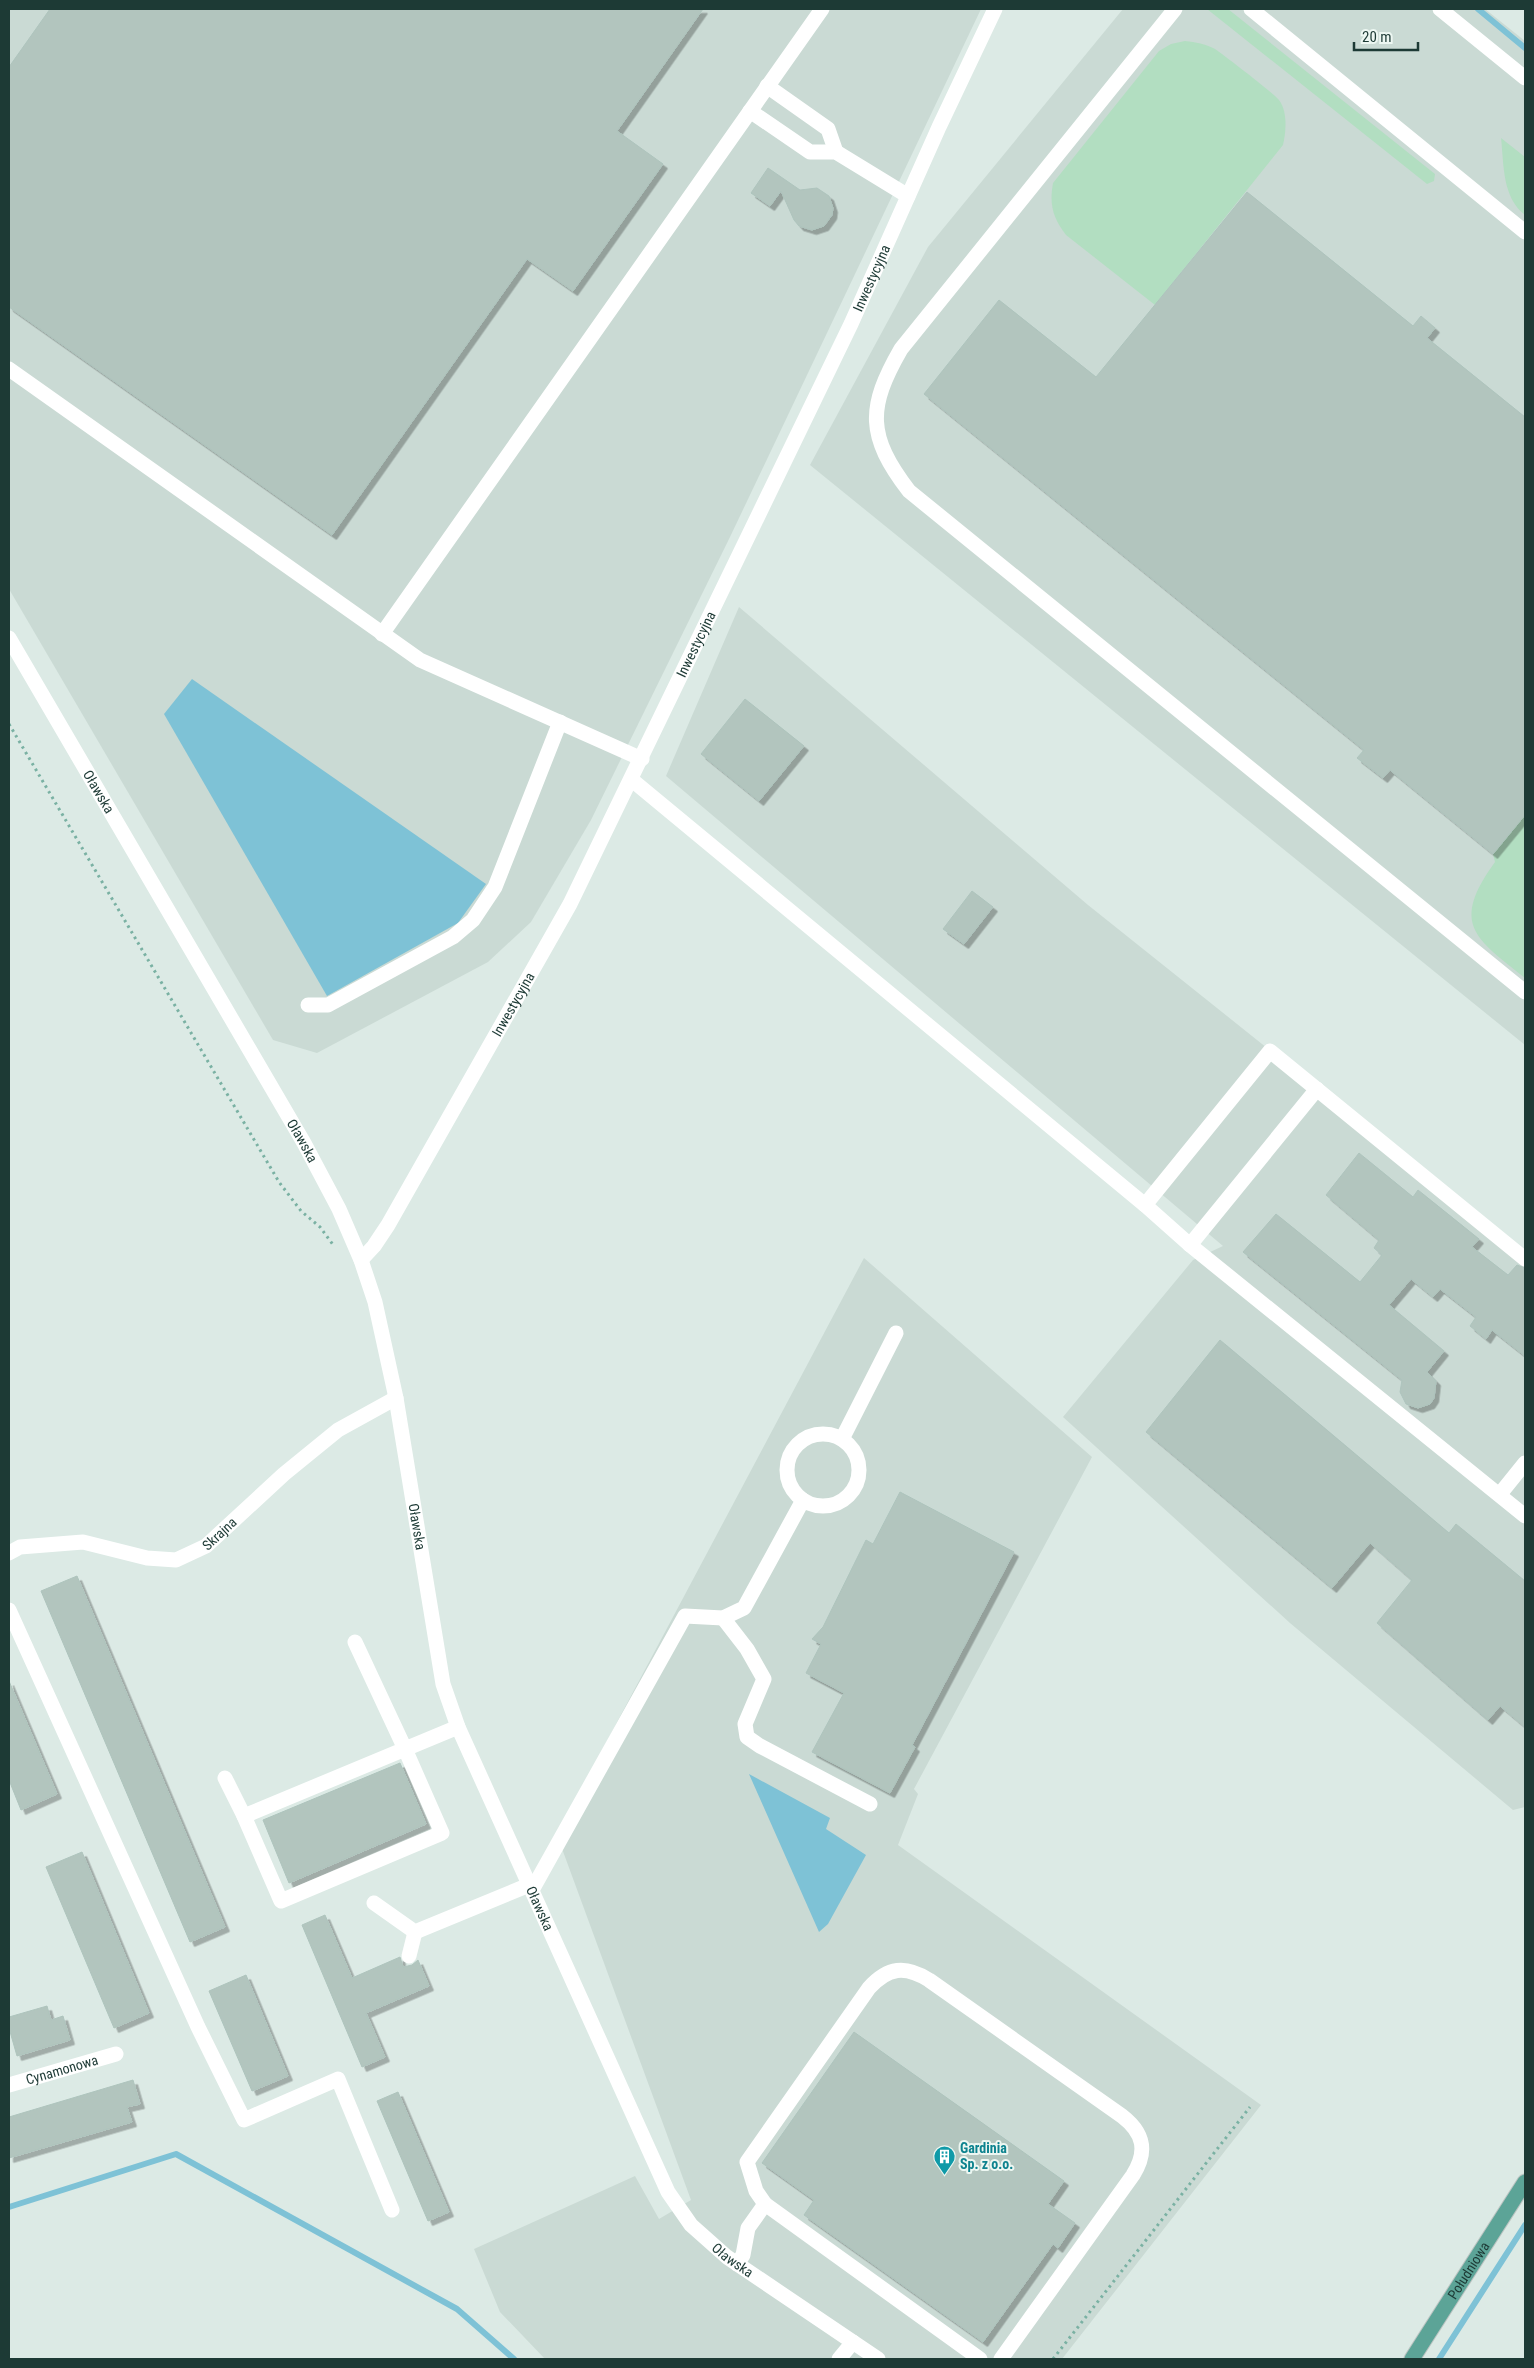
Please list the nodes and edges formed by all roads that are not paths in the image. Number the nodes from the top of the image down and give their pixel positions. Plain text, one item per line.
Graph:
1 (822, 9) edge
2 (995, 9) edge
3 (1175, 9) edge
4 (1251, 9) edge
5 (1440, 9) edge
6 (1525, 78) edge
7 (767, 86) junction
8 (750, 111) junction
9 (836, 152) junction
10 (908, 196) junction
11 (1525, 232) edge
12 (9, 369) edge
13 (382, 634) junction
14 (9, 638) edge
15 (560, 722) junction
16 (642, 759) junction
17 (632, 780) junction
18 (1525, 992) edge
19 (308, 1005) dead end
20 (1317, 1089) junction
21 (1145, 1205) junction
22 (1190, 1245) junction
23 (1525, 1259) edge
24 (361, 1260) junction
25 (896, 1334) dead end
26 (396, 1398) junction
27 (842, 1439) junction
28 (1525, 1463) edge
29 (1500, 1494) junction
30 (803, 1500) junction
31 (1525, 1516) edge
32 (9, 1553) edge
33 (9, 1610) edge
34 (723, 1618) junction
35 (354, 1642) dead end
36 (458, 1727) junction
37 (406, 1749) junction
38 (224, 1778) dead end
39 (870, 1804) dead end
40 (244, 1816) junction
41 (531, 1888) junction
42 (374, 1903) dead end
43 (415, 1932) junction
44 (409, 1956) dead end
45 (116, 2054) dead end
46 (9, 2085) edge
47 (1525, 2182) edge
48 (765, 2204) junction
49 (392, 2210) dead end
50 (737, 2264) junction
51 (853, 2342) junction
52 (839, 2359) edge
53 (878, 2359) edge
54 (981, 2359) edge
55 (1001, 2359) edge
56 (1412, 2359) edge

1 - 7 street
2 - 10 street, Inwestycyjna
3 - 18 street
4 - 11 street
5 - 6 street
7 - 8 street
7 - 9 street
8 - 9 street
8 - 13 street
9 - 10 street
10 - 16 street, Inwestycyjna
12 - 13 street
13 - 15 street
14 - 24 street, Oławska
15 - 16 street
15 - 19 street
16 - 17 street, Inwestycyjna
17 - 21 street
17 - 24 street, Inwestycyjna
20 - 21 street
20 - 22 street
20 - 23 street
21 - 22 street
22 - 29 street
24 - 26 street, Oławska
25 - 27 street
26 - 32 street, Skrajna
26 - 36 street, Oławska
27 - 30 street
27 - 30 street
28 - 29 street
29 - 31 street
30 - 34 street
33 - 49 street
34 - 39 street
34 - 41 street
35 - 37 street
36 - 37 street
36 - 41 street, Oławska
37 - 40 street
37 - 40 street
38 - 40 street
41 - 43 street
41 - 50 street, Oławska
42 - 43 street
43 - 44 street
45 - 46 street, Cynamonowa
47 - 56 main road, Południowa
48 - 50 street
48 - 54 street
48 - 55 street
50 - 51 street, Oławska
51 - 52 street
51 - 53 street, Oławska

